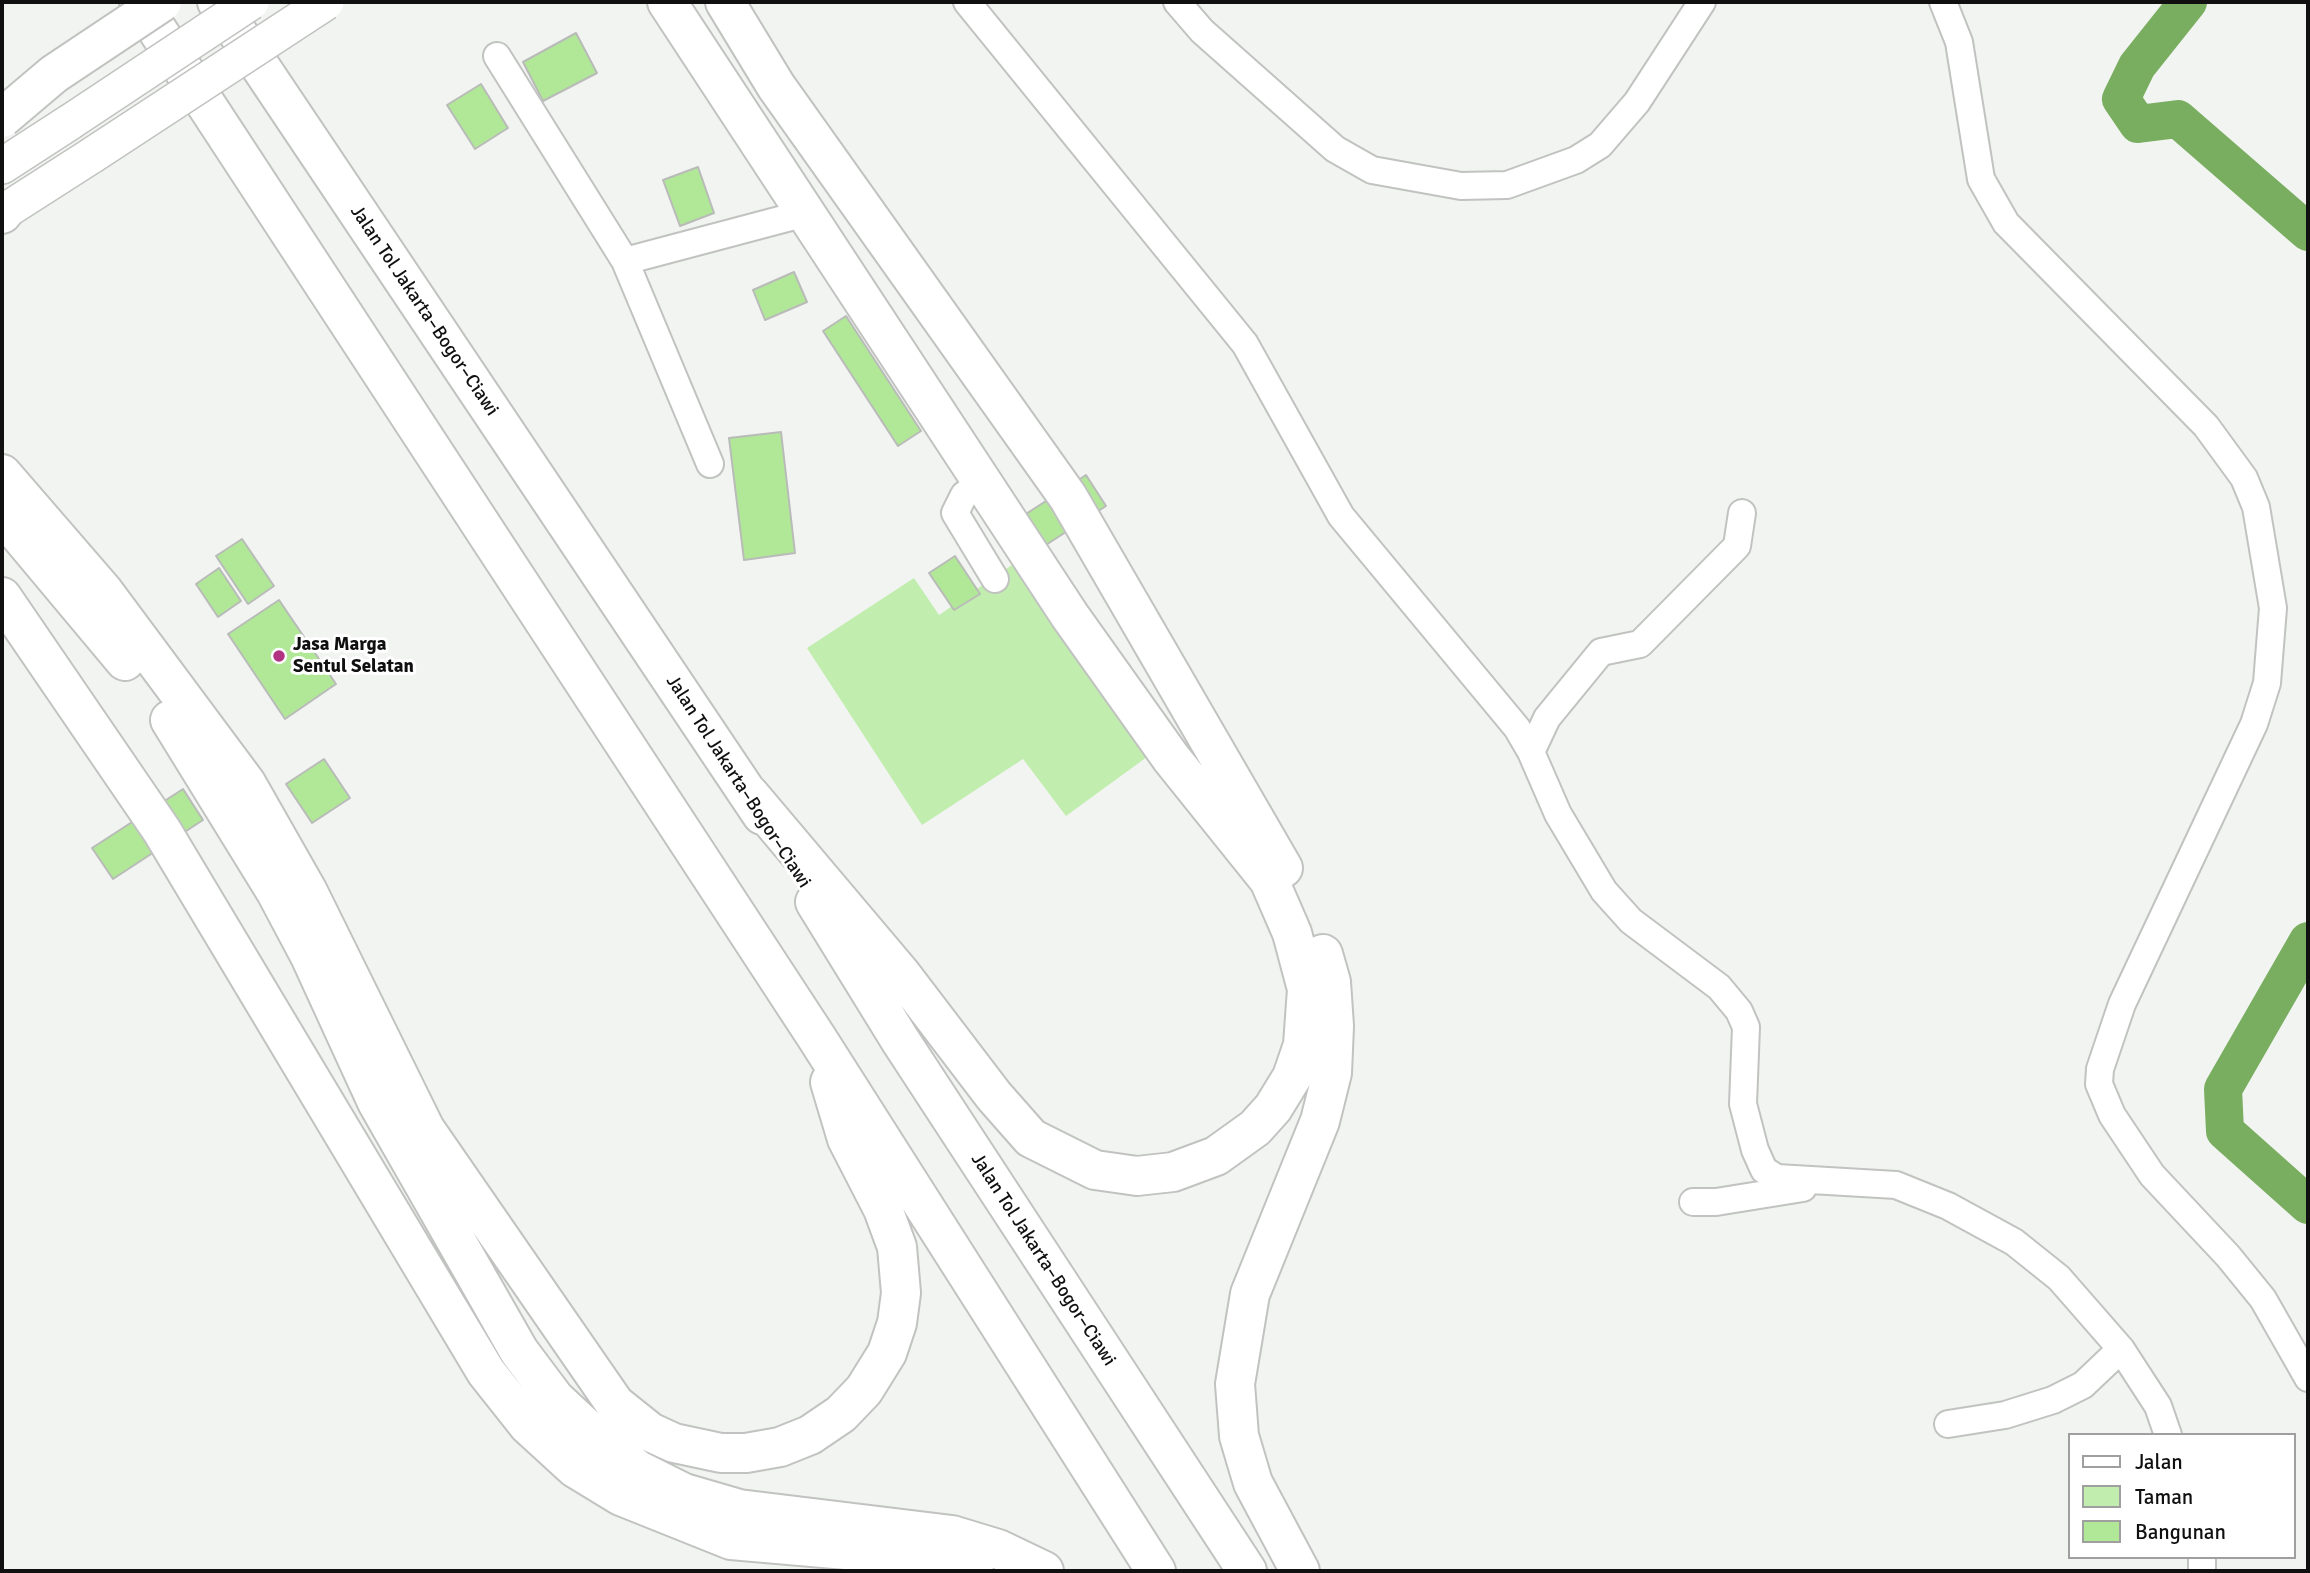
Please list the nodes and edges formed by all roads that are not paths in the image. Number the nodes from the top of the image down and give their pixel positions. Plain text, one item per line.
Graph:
1 (139, 2) edge
2 (162, 2) edge
3 (217, 2) edge
4 (251, 2) edge
5 (326, 2) edge
6 (667, 2) edge
7 (716, 2) edge
8 (725, 2) edge
9 (967, 2) edge
10 (1177, 2) edge
11 (1702, 2) edge
12 (1943, 2) edge
13 (496, 56) dead end
14 (776, 86) junction
15 (2, 118) edge
16 (2, 166) edge
17 (3, 212) edge
18 (806, 213) junction
19 (625, 261) junction
20 (709, 464) dead end
21 (2, 474) edge
22 (981, 482) junction
23 (1742, 513) dead end
24 (2, 514) edge
25 (995, 579) dead end
26 (2, 597) edge
27 (1531, 752) junction
28 (749, 794) junction
29 (817, 1038) junction
30 (1825, 1183) junction
31 (1693, 1202) dead end
32 (2121, 1349) junction
33 (2308, 1378) edge
34 (1948, 1424) dead end
35 (2167, 1433) edge
36 (974, 1571) edge
37 (1044, 1571) edge
38 (1156, 1571) edge
39 (1247, 1571) edge
40 (1300, 1571) edge

1 - 29 highway
2 - 15 highway, bridge
3 - 28 highway, Jalan Tol Jakarta–Bogor–Ciawi
4 - 16 main road, bridge
5 - 17 main road, bridge
6 - 18 highway
7 - 14 highway
8 - 14 highway
9 - 27 street
10 - 11 street
12 - 33 street
13 - 19 street
14 - 40 highway
18 - 19 street
18 - 22 highway
19 - 20 street
21 - 29 highway
22 - 25 street
22 - 28 highway
23 - 27 street
24 - 37 highway
26 - 36 highway
27 - 30 street
28 - 39 highway, Jalan Tol Jakarta–Bogor–Ciawi
29 - 38 highway
30 - 31 street
30 - 32 street
32 - 34 street
32 - 35 street

